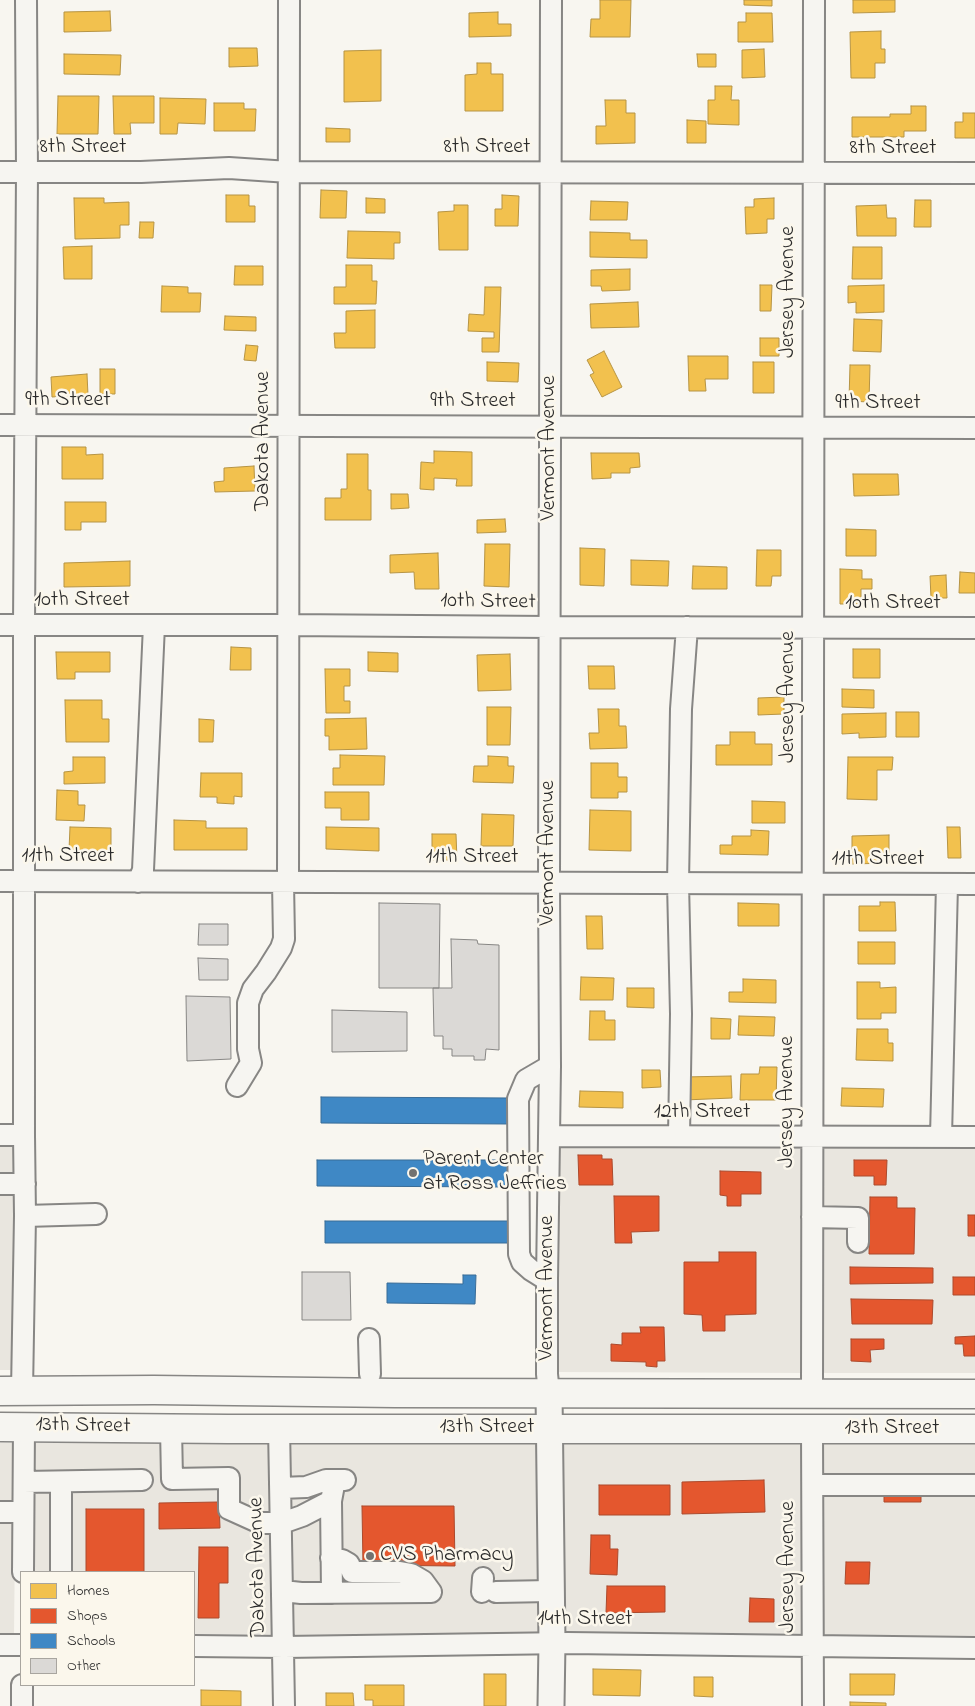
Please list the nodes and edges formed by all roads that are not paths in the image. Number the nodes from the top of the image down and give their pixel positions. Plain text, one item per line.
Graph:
1 (26, 0) edge
2 (289, 0) edge
3 (551, 0) edge
4 (814, 0) edge
5 (0, 172) edge
6 (27, 172) junction
7 (289, 172) junction
8 (550, 172) junction
9 (813, 172) junction
10 (975, 173) edge
11 (0, 425) edge
12 (26, 425) junction
13 (288, 426) junction
14 (550, 426) junction
15 (813, 427) junction
16 (975, 428) edge
17 (0, 625) edge
18 (24, 625) junction
19 (154, 625) junction
20 (287, 625) junction
21 (550, 627) junction
22 (687, 627) junction
23 (812, 627) junction
24 (975, 628) edge
25 (0, 881) edge
26 (24, 881) junction
27 (138, 882) junction
28 (286, 882) junction
29 (549, 883) junction
30 (678, 883) junction
31 (812, 883) junction
32 (947, 884) junction
33 (975, 884) edge
34 (550, 1066) junction
35 (237, 1086) dead end
36 (0, 1135) edge
37 (24, 1135) junction
38 (549, 1136) junction
39 (679, 1136) junction
40 (812, 1137) junction
41 (941, 1137) junction
42 (975, 1138) edge
43 (0, 1184) edge
44 (25, 1184) junction
45 (96, 1214) dead end
46 (25, 1216) junction
47 (812, 1218) junction
48 (858, 1242) dead end
49 (547, 1280) junction
50 (369, 1339) dead end
51 (370, 1374) dead end
52 (154, 1390) junction
53 (11, 1391) edge
54 (280, 1392) junction
55 (347, 1392) junction
56 (549, 1393) junction
57 (812, 1393) junction
58 (975, 1394) edge
59 (0, 1408) edge
60 (12, 1427) edge
61 (171, 1428) junction
62 (228, 1428) junction
63 (279, 1428) junction
64 (548, 1428) junction
65 (812, 1428) junction
66 (975, 1429) edge
67 (142, 1480) dead end
68 (24, 1482) junction
69 (61, 1482) junction
70 (813, 1485) junction
71 (975, 1485) edge
72 (281, 1488) junction
73 (337, 1489) junction
74 (0, 1512) edge
75 (23, 1512) junction
76 (282, 1524) junction
77 (331, 1558) junction
78 (23, 1571) edge
79 (61, 1571) edge
80 (487, 1587) dead end
81 (283, 1590) junction
82 (550, 1591) junction
83 (332, 1593) junction
84 (552, 1643) junction
85 (0, 1645) edge
86 (20, 1645) edge
87 (195, 1646) edge
88 (284, 1647) junction
89 (814, 1647) junction
90 (975, 1648) edge
91 (22, 1686) edge
92 (22, 1706) edge
93 (284, 1706) edge
94 (550, 1706) edge
95 (813, 1706) edge

1 - 6 street
2 - 7 street, Dakota Avenue
3 - 8 street, Vermont Avenue
4 - 9 street, Jersey Avenue
5 - 6 street, 8th Street
6 - 7 street, 8th Street
6 - 12 street
7 - 8 street, 8th Street
7 - 13 street, Dakota Avenue
8 - 9 street, 8th Street
8 - 14 street, Vermont Avenue
9 - 10 street, 8th Street
9 - 15 street, Jersey Avenue
11 - 12 street, 9th Street
12 - 13 street, 9th Street
12 - 18 street
13 - 14 street, 9th Street
13 - 20 street, Dakota Avenue
14 - 15 street, 9th Street
14 - 21 street, Vermont Avenue
15 - 16 street, 9th Street
15 - 23 street, Jersey Avenue
17 - 18 street, 10th Street
18 - 19 street, 10th Street
18 - 26 street
19 - 20 street, 10th Street
19 - 27 street
20 - 21 street, 10th Street
20 - 28 street, Dakota Avenue
21 - 22 street, 10th Street
21 - 29 street, Vermont Avenue
22 - 23 street, 10th Street
22 - 30 street
23 - 24 street, 10th Street
23 - 31 street, Jersey Avenue
25 - 26 street, 11th Street
26 - 27 street, 11th Street
26 - 37 street
27 - 28 street, 11th Street
28 - 29 street, 11th Street
28 - 35 street, Dakota Avenue
29 - 30 street, 11th Street
29 - 34 street, Vermont Avenue
30 - 31 street, 11th Street
30 - 39 street
31 - 32 street, 11th Street
31 - 40 street, Jersey Avenue
32 - 33 street, 11th Street
32 - 41 street
34 - 38 street, Vermont Avenue
34 - 49 street
36 - 37 street
37 - 44 street
38 - 39 street, 12th Street
38 - 49 street, Vermont Avenue
39 - 40 street, 12th Street
40 - 41 street, 12th Street
40 - 47 street, Jersey Avenue
41 - 42 street, 12th Street
43 - 44 street
44 - 46 street
45 - 46 street
46 - 53 street
47 - 48 street
47 - 57 street, Jersey Avenue
49 - 56 street, Vermont Avenue
50 - 51 street
52 - 53 highway, 13th Street
52 - 54 highway, 13th Street
52 - 60 highway
53 - 59 highway
54 - 55 highway, 13th Street
54 - 62 highway
55 - 56 highway, 13th Street
55 - 63 highway
56 - 57 highway, 13th Street
56 - 64 main road, Vermont Avenue
57 - 58 highway, 13th Street
60 - 61 highway, 13th Street
60 - 68 street
61 - 62 highway, 13th Street
61 - 76 street
62 - 63 highway, 13th Street
63 - 64 highway, 13th Street
63 - 72 street, Dakota Avenue
64 - 65 highway, 13th Street
64 - 82 main road, Vermont Avenue
65 - 66 highway, 13th Street
65 - 70 street, Jersey Avenue
67 - 69 street
68 - 69 street
68 - 75 street
69 - 79 street
70 - 71 street
70 - 89 street, Jersey Avenue
72 - 73 street
72 - 76 street, Dakota Avenue
73 - 76 street
73 - 77 street
74 - 75 street
75 - 78 street
76 - 81 street, Dakota Avenue
77 - 83 street
77 - 83 street
80 - 82 street
81 - 83 street
81 - 88 street, Dakota Avenue
82 - 84 main road, Vermont Avenue
84 - 88 street, 14th Street
84 - 89 street, 14th Street
84 - 94 main road, Vermont Avenue
85 - 86 street
87 - 88 street, 14th Street
88 - 93 street, Dakota Avenue
89 - 90 street, 14th Street
89 - 95 street, Jersey Avenue
91 - 92 street

